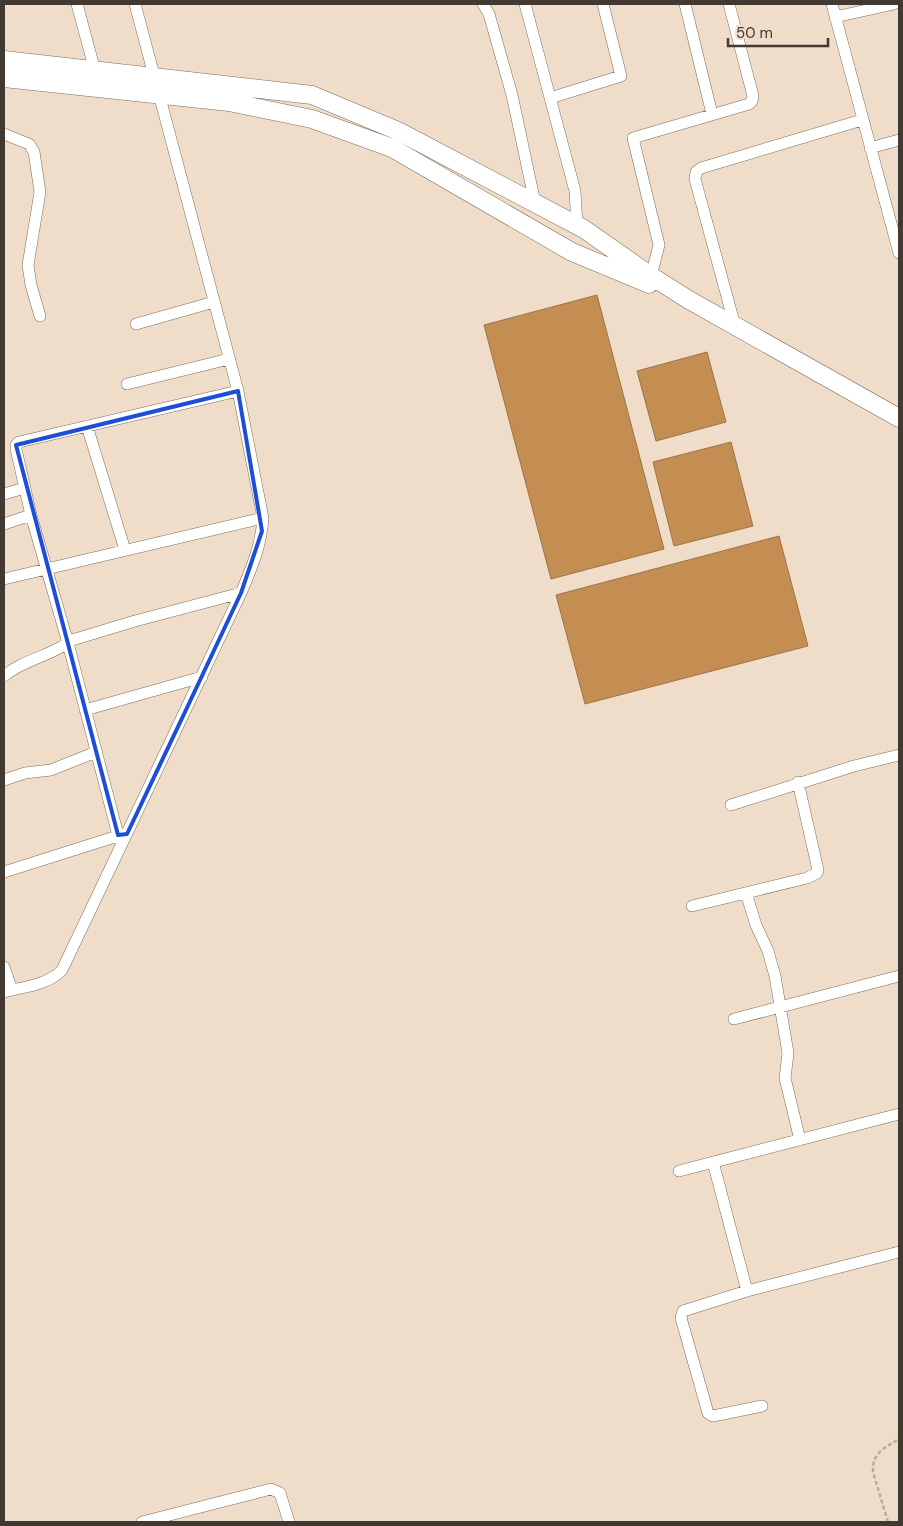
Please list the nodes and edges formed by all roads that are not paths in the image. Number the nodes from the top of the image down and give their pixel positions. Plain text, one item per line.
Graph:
1 (77, 4) edge
2 (135, 4) edge
3 (483, 4) edge
4 (525, 4) edge
5 (603, 4) edge
6 (685, 4) edge
7 (729, 4) edge
8 (832, 4) edge
9 (894, 4) edge
10 (835, 17) junction
11 (4, 60) edge
12 (95, 71) junction
13 (4, 78) edge
14 (155, 78) junction
15 (160, 95) junction
16 (550, 98) junction
17 (712, 114) junction
18 (862, 120) junction
19 (4, 134) edge
20 (899, 140) edge
21 (870, 148) junction
22 (535, 204) junction
23 (577, 226) junction
24 (899, 253) edge
25 (651, 276) junction
26 (689, 300) junction
27 (214, 302) junction
28 (40, 316) dead end
29 (136, 324) dead end
30 (735, 326) junction
31 (229, 359) junction
32 (127, 384) dead end
33 (238, 391) junction
34 (899, 418) edge
35 (86, 426) junction
36 (25, 488) junction
37 (4, 494) edge
38 (31, 515) junction
39 (263, 518) junction
40 (4, 524) edge
41 (125, 550) junction
42 (47, 568) junction
43 (4, 579) edge
44 (241, 593) junction
45 (68, 643) junction
46 (4, 676) edge
47 (202, 677) junction
48 (85, 710) junction
49 (96, 752) junction
50 (899, 755) edge
51 (4, 780) edge
52 (798, 782) junction
53 (731, 805) dead end
54 (123, 834) junction
55 (4, 872) edge
56 (746, 893) junction
57 (692, 906) dead end
58 (4, 967) edge
59 (899, 976) edge
60 (8, 991) edge
61 (780, 1007) junction
62 (734, 1019) dead end
63 (899, 1114) edge
64 (800, 1140) junction
65 (713, 1162) junction
66 (679, 1171) dead end
67 (899, 1252) edge
68 (747, 1291) junction
69 (762, 1406) dead end
70 (142, 1522) edge
71 (290, 1522) edge

1 - 12 street
2 - 14 street
3 - 22 street
4 - 16 street
5 - 16 street
6 - 17 street
7 - 17 street
8 - 10 street
9 - 10 street
10 - 18 street
11 - 12 main road
12 - 14 main road
13 - 15 main road
14 - 15 street
14 - 22 main road
15 - 26 main road
15 - 27 street
16 - 23 street
17 - 25 street
18 - 21 street
18 - 30 street
19 - 28 street
20 - 21 street
21 - 24 street
22 - 23 main road
23 - 25 main road
25 - 26 main road
26 - 30 main road
27 - 29 street
27 - 31 street
30 - 34 main road
31 - 32 street
31 - 33 street
33 - 35 street
33 - 39 street
35 - 36 street
35 - 41 street
36 - 37 street
36 - 38 street
38 - 40 street
38 - 42 street
39 - 41 street
39 - 44 street
41 - 42 street
42 - 43 street
42 - 45 street
44 - 45 street
44 - 47 street
45 - 46 street
45 - 48 street
47 - 48 street
47 - 54 street
48 - 49 street
49 - 51 street
49 - 54 street
50 - 52 street
52 - 53 street
52 - 56 street
54 - 55 street
54 - 60 street
56 - 57 street
56 - 61 street
58 - 60 street
59 - 61 street
61 - 62 street
61 - 64 street
63 - 64 street
64 - 65 street
65 - 66 street
65 - 68 street
67 - 68 street
68 - 69 street
70 - 71 street

